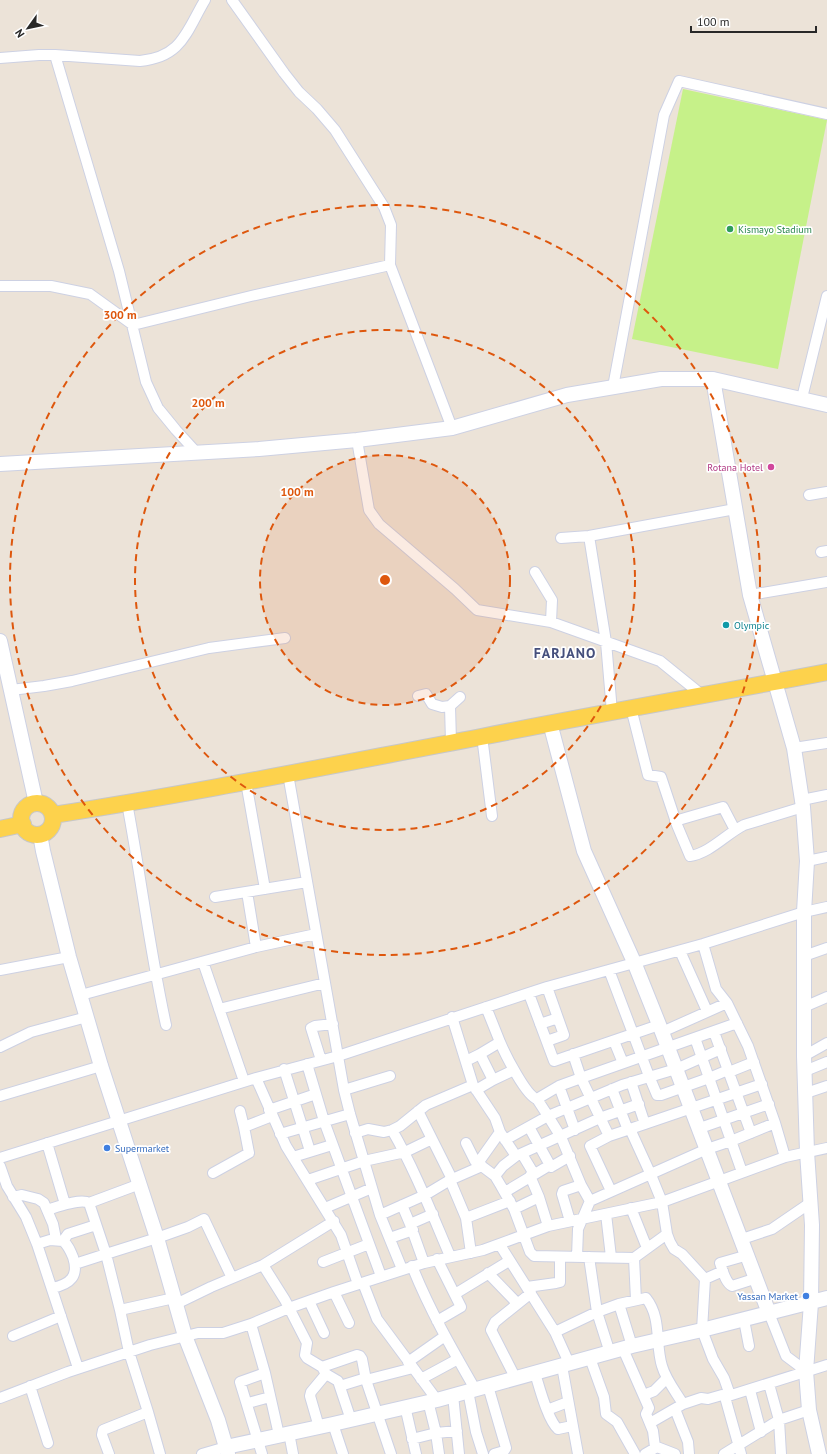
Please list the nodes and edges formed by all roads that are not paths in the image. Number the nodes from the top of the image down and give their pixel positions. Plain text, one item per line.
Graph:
1 (205, 0) edge
2 (232, 0) edge
3 (55, 55) junction
4 (0, 58) edge
5 (827, 114) edge
6 (390, 265) junction
7 (0, 286) edge
8 (826, 301) edge
9 (133, 325) junction
10 (713, 379) junction
11 (613, 387) junction
12 (802, 398) junction
13 (827, 405) edge
14 (452, 428) junction
15 (357, 440) junction
16 (197, 453) junction
17 (0, 464) edge
18 (827, 492) edge
19 (809, 495) dead end
20 (735, 509) junction
21 (589, 536) junction
22 (560, 538) dead end
23 (536, 572) dead end
24 (827, 582) edge
25 (750, 595) junction
26 (551, 622) junction
27 (285, 638) dead end
28 (0, 641) edge
29 (606, 642) junction
30 (827, 672) edge
31 (776, 682) junction
32 (11, 690) junction
33 (702, 695) junction
34 (418, 696) dead end
35 (460, 697) dead end
36 (450, 706) junction
37 (631, 708) junction
38 (612, 712) junction
39 (550, 724) junction
40 (482, 736) junction
41 (451, 742) junction
42 (827, 743) edge
43 (794, 748) junction
44 (288, 774) junction
45 (246, 782) junction
46 (827, 795) edge
47 (36, 803) junction
48 (127, 804) junction
49 (802, 804) junction
50 (53, 815) junction
51 (492, 816) dead end
52 (675, 821) junction
53 (23, 824) junction
54 (0, 828) edge
55 (735, 830) junction
56 (40, 834) junction
57 (827, 857) edge
58 (807, 861) junction
59 (307, 882) junction
60 (265, 889) junction
61 (247, 892) junction
62 (214, 897) dead end
63 (827, 907) edge
64 (804, 912) junction
65 (316, 934) junction
66 (703, 944) junction
67 (256, 947) junction
68 (827, 948) edge
69 (680, 951) junction
70 (804, 956) junction
71 (69, 957) junction
72 (203, 962) junction
73 (634, 962) junction
74 (0, 970) edge
75 (609, 970) junction
76 (155, 975) junction
77 (325, 983) junction
78 (547, 987) junction
79 (529, 994) junction
80 (80, 995) junction
81 (827, 996) edge
82 (727, 1003) junction
83 (486, 1007) junction
84 (804, 1007) junction
85 (220, 1008) junction
86 (707, 1011) junction
87 (87, 1017) junction
88 (452, 1018) junction
89 (558, 1018) junction
90 (737, 1023) junction
91 (333, 1024) junction
92 (540, 1024) junction
93 (166, 1025) dead end
94 (660, 1028) junction
95 (714, 1032) junction
96 (633, 1035) junction
97 (695, 1038) junction
98 (547, 1041) junction
99 (614, 1041) junction
100 (500, 1042) junction
101 (827, 1043) edge
102 (0, 1047) edge
103 (668, 1047) junction
104 (721, 1049) junction
105 (480, 1054) junction
106 (573, 1054) junction
107 (338, 1056) junction
108 (642, 1056) junction
109 (804, 1056) junction
110 (702, 1058) junction
111 (321, 1060) junction
112 (466, 1061) junction
113 (754, 1062) junction
114 (827, 1062) edge
115 (623, 1063) junction
116 (308, 1064) junction
117 (101, 1066) junction
118 (284, 1069) junction
119 (676, 1069) junction
120 (514, 1070) junction
121 (729, 1071) junction
122 (804, 1071) junction
123 (390, 1076) dead end
124 (649, 1076) junction
125 (256, 1078) junction
126 (581, 1078) junction
127 (709, 1078) junction
128 (493, 1080) junction
129 (244, 1081) junction
130 (631, 1082) junction
131 (762, 1084) junction
132 (559, 1086) junction
133 (827, 1086) edge
134 (475, 1088) junction
135 (684, 1088) junction
136 (612, 1089) junction
137 (344, 1090) junction
138 (736, 1093) junction
139 (806, 1093) junction
140 (316, 1094) junction
141 (0, 1096) edge
142 (591, 1098) junction
143 (537, 1099) junction
144 (716, 1099) junction
145 (294, 1101) junction
146 (639, 1104) junction
147 (769, 1104) junction
148 (568, 1108) junction
149 (691, 1108) junction
150 (240, 1111) dead end
151 (418, 1111) junction
152 (620, 1111) junction
153 (744, 1112) junction
154 (270, 1113) junction
155 (350, 1114) junction
156 (548, 1116) junction
157 (600, 1118) junction
158 (118, 1120) junction
159 (724, 1120) junction
160 (324, 1121) junction
161 (776, 1123) junction
162 (645, 1124) junction
163 (244, 1127) junction
164 (529, 1127) junction
165 (302, 1128) junction
166 (700, 1128) junction
167 (629, 1129) junction
168 (392, 1130) junction
169 (575, 1130) junction
170 (751, 1133) junction
171 (280, 1134) junction
172 (356, 1134) junction
173 (503, 1136) junction
174 (609, 1136) junction
175 (561, 1137) junction
176 (432, 1139) junction
177 (731, 1141) junction
178 (47, 1143) junction
179 (466, 1143) dead end
180 (332, 1145) junction
181 (539, 1146) junction
182 (827, 1148) edge
183 (707, 1149) junction
184 (310, 1151) junction
185 (404, 1152) junction
186 (806, 1152) junction
187 (519, 1155) junction
188 (570, 1156) junction
189 (293, 1157) junction
190 (785, 1157) junction
191 (0, 1158) edge
192 (364, 1161) junction
193 (480, 1165) junction
194 (550, 1165) junction
195 (0, 1166) edge
196 (341, 1169) junction
197 (742, 1172) junction
198 (212, 1173) dead end
199 (532, 1175) junction
200 (651, 1175) junction
201 (495, 1176) junction
202 (308, 1180) junction
203 (451, 1180) junction
204 (718, 1182) junction
205 (140, 1184) junction
206 (581, 1186) junction
207 (372, 1188) junction
208 (505, 1192) junction
209 (611, 1192) junction
210 (424, 1195) junction
211 (352, 1196) junction
212 (13, 1197) junction
213 (539, 1197) junction
214 (590, 1201) junction
215 (662, 1202) junction
216 (89, 1203) junction
217 (810, 1203) junction
218 (65, 1204) junction
219 (402, 1205) junction
220 (512, 1205) junction
221 (325, 1208) junction
222 (632, 1208) junction
223 (47, 1210) junction
224 (433, 1214) junction
225 (606, 1214) junction
226 (380, 1215) junction
227 (466, 1218) junction
228 (582, 1219) junction
229 (334, 1221) junction
230 (570, 1221) junction
231 (96, 1225) junction
232 (548, 1226) junction
233 (411, 1227) junction
234 (667, 1234) junction
235 (524, 1235) junction
236 (157, 1238) junction
237 (390, 1238) junction
238 (742, 1239) junction
239 (59, 1240) junction
240 (37, 1244) junction
241 (369, 1244) junction
242 (500, 1245) junction
243 (646, 1248) junction
244 (348, 1253) junction
245 (471, 1253) junction
246 (106, 1254) junction
247 (748, 1255) junction
248 (450, 1256) junction
249 (560, 1257) junction
250 (578, 1257) junction
251 (589, 1257) junction
252 (611, 1258) junction
253 (634, 1258) junction
254 (437, 1259) junction
255 (509, 1261) junction
256 (322, 1262) dead end
257 (424, 1263) junction
258 (75, 1264) junction
259 (263, 1265) junction
260 (412, 1266) junction
261 (402, 1269) junction
262 (723, 1271) junction
263 (488, 1273) junction
264 (381, 1276) junction
265 (232, 1278) junction
266 (756, 1278) junction
267 (705, 1279) junction
268 (361, 1284) junction
269 (52, 1288) junction
270 (529, 1290) junction
271 (334, 1292) junction
272 (455, 1294) junction
273 (827, 1298) edge
274 (636, 1300) junction
275 (175, 1301) junction
276 (309, 1301) junction
277 (517, 1303) junction
278 (811, 1303) junction
279 (619, 1304) junction
280 (289, 1308) junction
281 (120, 1310) junction
282 (597, 1312) junction
283 (769, 1313) junction
284 (61, 1316) junction
285 (744, 1320) junction
286 (437, 1321) junction
287 (348, 1323) dead end
288 (251, 1324) junction
289 (702, 1330) junction
290 (555, 1332) junction
291 (324, 1333) dead end
292 (13, 1336) dead end
293 (185, 1336) junction
294 (445, 1336) junction
295 (658, 1341) junction
296 (749, 1346) dead end
297 (622, 1349) junction
298 (129, 1352) junction
299 (590, 1358) junction
300 (458, 1359) junction
301 (566, 1364) junction
302 (410, 1365) junction
303 (827, 1365) edge
304 (78, 1368) junction
305 (324, 1371) junction
306 (806, 1371) junction
307 (535, 1373) junction
308 (265, 1374) junction
309 (667, 1378) junction
310 (366, 1379) junction
311 (421, 1379) junction
312 (516, 1379) junction
313 (768, 1384) junction
314 (30, 1386) junction
315 (340, 1386) junction
316 (477, 1389) junction
317 (750, 1390) junction
318 (453, 1395) junction
319 (644, 1395) junction
320 (270, 1396) junction
321 (727, 1396) junction
322 (0, 1398) edge
323 (432, 1401) junction
324 (568, 1402) junction
325 (248, 1403) junction
326 (684, 1404) junction
327 (405, 1406) junction
328 (674, 1409) junction
329 (548, 1410) junction
330 (809, 1410) junction
331 (148, 1412) junction
332 (377, 1413) junction
333 (351, 1420) junction
334 (779, 1420) junction
335 (650, 1423) junction
336 (333, 1424) junction
337 (572, 1426) junction
338 (319, 1427) junction
339 (457, 1431) junction
340 (761, 1432) junction
341 (436, 1433) junction
342 (284, 1434) junction
343 (412, 1439) junction
344 (48, 1443) dead end
345 (260, 1447) edge
346 (656, 1447) junction
347 (740, 1450) edge
348 (227, 1451) edge
349 (779, 1453) edge
350 (109, 1454) edge
351 (160, 1454) edge
352 (202, 1454) edge
353 (293, 1454) edge
354 (343, 1454) edge
355 (391, 1454) edge
356 (416, 1454) edge
357 (439, 1454) edge
358 (459, 1454) edge
359 (482, 1454) edge
360 (494, 1454) edge
361 (578, 1454) edge
362 (635, 1454) edge
363 (645, 1454) edge
364 (675, 1454) edge
365 (689, 1454) edge
366 (724, 1454) edge
367 (819, 1454) edge

1 - 3 street
2 - 6 street
3 - 4 street
3 - 9 street
5 - 11 street
6 - 9 street
6 - 14 street
7 - 9 street
8 - 12 street
9 - 16 street
10 - 11 street
10 - 12 street
10 - 20 street
11 - 14 street
12 - 13 street
14 - 15 street
15 - 16 street
15 - 26 street
16 - 17 street
18 - 19 street
20 - 21 street
20 - 25 street
21 - 22 street
21 - 29 street
23 - 26 street
24 - 25 street
25 - 31 street
26 - 29 street
27 - 32 street
28 - 32 street
29 - 33 street
29 - 38 street
30 - 31 main road
31 - 33 main road
31 - 43 street
32 - 47 street
33 - 37 main road
34 - 36 street
35 - 36 street
36 - 41 street
37 - 38 main road
37 - 52 street
38 - 39 main road
39 - 40 main road
39 - 73 street
40 - 41 main road
40 - 51 street
41 - 44 main road
42 - 43 street
43 - 49 street
44 - 45 main road
44 - 59 street
45 - 48 main road
45 - 60 street
46 - 49 street
47 - 50 main road
47 - 53 main road
48 - 50 main road
48 - 76 street
49 - 55 street
49 - 58 street
50 - 56 main road
52 - 55 street
52 - 55 street
53 - 54 main road
53 - 56 main road
56 - 71 street
57 - 58 street
58 - 64 street
59 - 60 street
59 - 65 street
60 - 61 street
61 - 62 street
61 - 67 street
63 - 64 street
64 - 66 street
64 - 70 street
65 - 67 street
65 - 77 street
66 - 69 street
66 - 82 street
67 - 72 street
68 - 70 street
69 - 73 street
69 - 86 street
70 - 84 street
71 - 74 street
71 - 80 street
72 - 76 street
72 - 85 street
73 - 75 street
73 - 94 street
75 - 78 street
75 - 96 street
76 - 80 street
76 - 93 street
77 - 85 street
77 - 91 street
78 - 79 street
78 - 89 street
79 - 83 street
79 - 92 street
80 - 87 street
81 - 84 street
82 - 86 street
82 - 90 street
83 - 88 street
83 - 100 street
84 - 109 street
85 - 129 street
86 - 94 street
87 - 102 street
87 - 117 street
88 - 107 street
88 - 112 street
89 - 92 street
89 - 98 street
90 - 95 street
90 - 113 street
91 - 107 street
91 - 111 street
92 - 98 street
94 - 96 street
94 - 103 street
95 - 97 street
95 - 104 street
96 - 99 street
96 - 108 street
97 - 103 street
97 - 110 street
98 - 106 street
99 - 106 street
99 - 115 street
100 - 105 street
100 - 120 street
101 - 109 street
103 - 108 street
103 - 119 street
104 - 110 street
104 - 121 street
105 - 112 street
105 - 128 street
106 - 126 street
107 - 111 street
107 - 137 street
108 - 115 street
108 - 124 street
109 - 122 street
110 - 119 street
110 - 127 street
111 - 116 street
112 - 134 street
113 - 121 street
113 - 131 street
114 - 122 street
115 - 126 street
116 - 118 street
116 - 140 street
117 - 141 street
117 - 158 street
118 - 125 street
118 - 145 street
119 - 124 street
119 - 135 street
120 - 128 street
120 - 143 street
121 - 127 street
121 - 138 street
122 - 139 street
123 - 137 street
124 - 130 street
124 - 135 street
125 - 129 street
125 - 154 street
126 - 132 street
126 - 142 street
127 - 135 street
127 - 144 street
128 - 134 street
129 - 158 street
130 - 136 street
130 - 146 street
131 - 138 street
131 - 147 street
132 - 143 street
132 - 148 street
133 - 139 street
134 - 151 street
134 - 173 street
135 - 149 street
136 - 142 street
136 - 152 street
137 - 155 street
138 - 144 street
138 - 153 street
139 - 186 street
140 - 145 street
140 - 160 street
142 - 148 street
142 - 157 street
143 - 156 street
144 - 149 street
144 - 159 street
145 - 154 street
145 - 165 street
146 - 152 street
146 - 162 street
147 - 153 street
147 - 161 street
148 - 156 street
148 - 169 street
149 - 162 street
149 - 166 street
150 - 163 street
151 - 168 street
151 - 176 street
152 - 157 street
152 - 167 street
153 - 159 street
153 - 170 street
154 - 163 street
154 - 171 street
155 - 160 street
155 - 172 street
156 - 164 street
156 - 175 street
157 - 169 street
157 - 174 street
158 - 178 street
158 - 205 street
159 - 166 street
159 - 177 street
160 - 165 street
160 - 180 street
161 - 170 street
161 - 190 street
162 - 167 street
163 - 198 street
164 - 173 street
164 - 181 street
165 - 171 street
165 - 184 street
166 - 183 street
167 - 174 street
167 - 200 street
168 - 172 street
168 - 185 street
169 - 175 street
170 - 177 street
171 - 189 street
172 - 192 street
173 - 187 street
173 - 193 street
174 - 209 street
175 - 181 street
175 - 188 street
176 - 185 street
176 - 203 street
177 - 183 street
177 - 197 street
178 - 191 street
178 - 218 street
179 - 193 street
180 - 184 street
180 - 196 street
181 - 187 street
181 - 194 street
182 - 186 street
183 - 200 street
183 - 204 street
184 - 189 street
185 - 192 street
185 - 210 street
186 - 190 street
186 - 217 street
187 - 199 street
187 - 201 street
188 - 194 street
188 - 206 street
189 - 202 street
190 - 197 street
192 - 196 street
192 - 207 street
193 - 201 street
193 - 203 street
194 - 199 street
195 - 212 street
196 - 202 street
196 - 211 street
197 - 204 street
199 - 208 street
199 - 213 street
200 - 209 street
200 - 215 street
201 - 208 street
202 - 221 street
203 - 210 street
203 - 227 street
204 - 215 street
204 - 238 street
205 - 216 street
205 - 236 street
206 - 214 street
206 - 230 street
207 - 211 street
207 - 226 street
208 - 220 street
209 - 214 street
210 - 219 street
210 - 224 street
211 - 221 street
211 - 241 street
212 - 223 street
212 - 240 street
213 - 220 street
213 - 232 street
214 - 228 street
215 - 222 street
215 - 234 street
216 - 218 street
216 - 231 street
217 - 238 street
217 - 278 street
218 - 223 street
219 - 226 street
219 - 233 street
220 - 227 street
220 - 235 street
221 - 229 street
222 - 225 street
222 - 243 street
223 - 239 street
224 - 233 street
224 - 248 street
225 - 228 street
225 - 252 street
226 - 237 street
227 - 245 street
228 - 230 street
228 - 250 street
229 - 244 street
229 - 259 street
230 - 232 street
231 - 239 street
231 - 246 street
232 - 235 street
233 - 237 street
233 - 257 street
234 - 243 street
234 - 267 street
235 - 242 street
235 - 249 street
236 - 246 street
236 - 265 street
236 - 275 street
237 - 261 street
238 - 247 street
239 - 240 street
239 - 258 street
240 - 269 street
241 - 244 street
241 - 264 street
242 - 245 street
242 - 255 street
243 - 253 street
244 - 256 street
244 - 268 street
245 - 248 street
246 - 258 street
246 - 281 street
247 - 262 street
247 - 266 street
248 - 254 street
249 - 250 street
249 - 270 street
250 - 251 street
251 - 252 street
251 - 282 street
252 - 253 street
253 - 274 street
254 - 257 street
254 - 272 street
255 - 263 street
255 - 270 street
257 - 260 street
258 - 269 street
259 - 265 street
259 - 280 street
260 - 261 street
260 - 286 street
261 - 264 street
262 - 266 street
262 - 267 street
263 - 272 street
263 - 277 street
264 - 268 street
265 - 275 street
266 - 283 street
267 - 289 street
268 - 271 street
268 - 302 street
269 - 284 street
270 - 277 street
270 - 290 street
271 - 276 street
271 - 287 street
272 - 286 street
273 - 278 street
274 - 279 street
274 - 295 street
275 - 281 street
275 - 293 street
276 - 280 street
276 - 291 street
277 - 312 street
278 - 283 street
278 - 306 street
279 - 282 street
279 - 297 street
280 - 288 street
280 - 305 street
281 - 298 street
282 - 290 street
282 - 297 street
283 - 285 street
283 - 306 street
284 - 292 street
284 - 304 street
285 - 289 street
285 - 296 street
286 - 294 street
288 - 293 street
288 - 308 street
289 - 295 street
289 - 321 street
290 - 301 street
293 - 298 street
293 - 348 street
294 - 300 street
294 - 302 street
295 - 297 street
295 - 309 street
297 - 299 street
297 - 319 street
298 - 304 street
298 - 331 street
299 - 301 street
299 - 362 street
300 - 311 street
300 - 316 street
301 - 307 street
301 - 324 street
302 - 310 street
302 - 311 street
303 - 306 street
304 - 314 street
305 - 310 street
305 - 315 street
305 - 338 street
306 - 313 street
306 - 330 street
307 - 312 street
307 - 329 street
308 - 320 street
308 - 325 street
309 - 319 street
309 - 326 street
310 - 315 street
310 - 332 street
311 - 323 street
312 - 316 street
313 - 317 street
313 - 334 street
314 - 322 street
314 - 344 street
315 - 333 street
316 - 318 street
316 - 359 street
316 - 360 street
317 - 321 street
317 - 340 street
318 - 323 street
318 - 339 street
319 - 335 street
320 - 325 street
320 - 342 street
321 - 326 street
321 - 347 street
323 - 327 street
323 - 341 street
324 - 329 street
324 - 337 street
325 - 345 street
326 - 328 street
327 - 332 street
327 - 343 street
328 - 335 street
328 - 365 street
329 - 337 street
330 - 334 street
330 - 367 street
331 - 350 street
331 - 351 street
332 - 333 street
332 - 355 street
333 - 336 street
334 - 340 street
334 - 349 street
335 - 346 street
336 - 338 street
336 - 354 street
337 - 361 street
338 - 342 street
339 - 341 street
339 - 358 street
340 - 347 street
341 - 343 street
341 - 357 street
342 - 345 street
342 - 353 street
343 - 356 street
345 - 348 street
346 - 363 street
346 - 364 street
347 - 366 street
348 - 352 street

